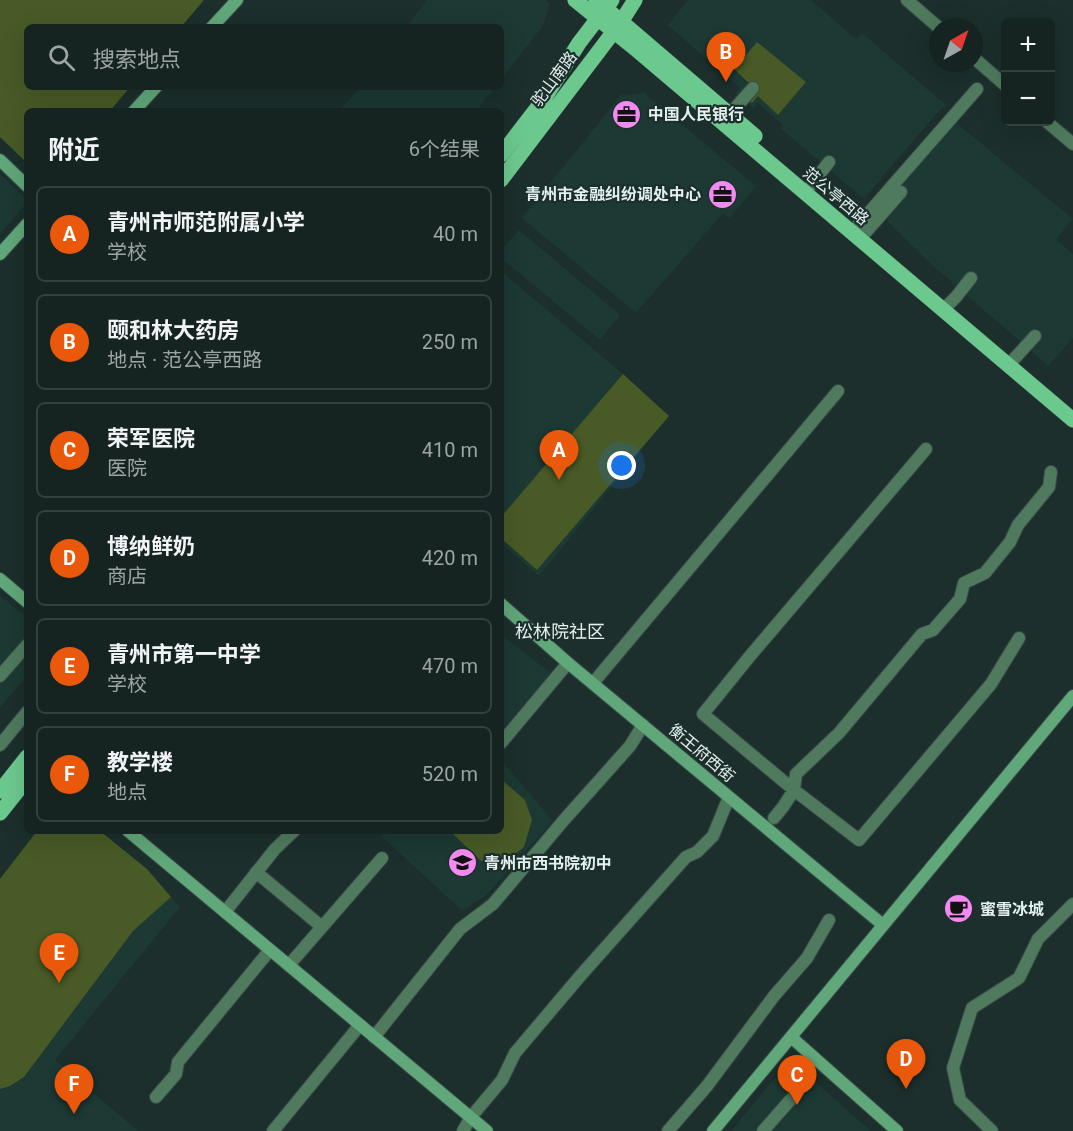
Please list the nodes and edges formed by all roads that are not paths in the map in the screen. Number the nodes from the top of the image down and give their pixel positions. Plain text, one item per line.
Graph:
1 (237, 0) edge
2 (575, 0) edge
3 (635, 0) edge
4 (907, 0) edge
5 (603, 7) edge
6 (929, 19) edge
7 (215, 24) edge
8 (617, 27) junction
9 (983, 66) edge
10 (1001, 82) edge
11 (753, 87) dead end
12 (977, 89) dead end
13 (153, 90) edge
14 (137, 108) edge
15 (729, 115) junction
16 (1052, 126) edge
17 (1073, 144) edge
18 (504, 151) edge
19 (0, 160) edge
20 (829, 162) dead end
21 (504, 176) edge
22 (24, 183) edge
23 (811, 185) junction
24 (901, 192) dead end
25 (24, 227) edge
26 (862, 229) junction
27 (0, 254) edge
28 (971, 278) dead end
29 (949, 304) junction
30 (1035, 336) dead end
31 (1014, 359) junction
32 (838, 391) dead end
33 (1073, 410) edge
34 (1073, 420) edge
35 (926, 449) dead end
36 (1051, 472) dead end
37 (0, 579) edge
38 (24, 599) edge
39 (504, 607) edge
40 (1019, 638) dead end
41 (24, 648) edge
42 (568, 663) junction
43 (0, 676) edge
44 (593, 683) junction
45 (1073, 696) edge
46 (24, 716) edge
47 (643, 725) junction
48 (504, 739) edge
49 (0, 746) edge
50 (24, 761) edge
51 (24, 782) edge
52 (794, 790) junction
53 (0, 791) edge
54 (729, 797) junction
55 (0, 813) edge
56 (774, 818) dead end
57 (132, 834) edge
58 (291, 834) edge
59 (381, 858) dead end
60 (256, 872) junction
61 (1073, 904) edge
62 (225, 912) junction
63 (829, 920) dead end
64 (883, 925) junction
65 (322, 927) junction
66 (270, 950) junction
67 (289, 965) junction
68 (360, 1025) junction
69 (374, 1036) junction
70 (791, 1037) junction
71 (156, 1097) dead end
72 (792, 1098) dead end
73 (471, 1117) junction
74 (273, 1131) edge
75 (463, 1131) edge
76 (487, 1131) edge
77 (668, 1131) edge
78 (712, 1131) edge
79 (763, 1131) edge
80 (897, 1131) edge
81 (992, 1131) edge

1 - 7 street
2 - 5 main road, 范公亭西路
3 - 8 main road, 驼山南路
4 - 6 street
5 - 8 main road, 范公亭西路
5 - 18 main road, 驼山南路
8 - 15 main road, 范公亭西路
8 - 21 main road, 驼山南路
8 - 34 main road, 范公亭西路
9 - 10 street
11 - 15 street
12 - 26 street
13 - 14 street
15 - 23 main road, 范公亭西路
16 - 17 street
19 - 22 street
20 - 23 street
23 - 26 main road, 范公亭西路
24 - 26 street
25 - 27 street
26 - 29 main road, 范公亭西路
28 - 29 street
29 - 31 main road, 范公亭西路
30 - 31 street
31 - 33 main road, 范公亭西路
32 - 44 street
35 - 52 street
36 - 52 street
37 - 38 street
39 - 42 street, 衡王府西街
40 - 52 street
41 - 43 street
42 - 44 street, 衡王府西街
42 - 48 street
44 - 47 street, 衡王府西街
45 - 64 street
46 - 49 street
47 - 54 street, 衡王府西街
47 - 69 street
50 - 53 main road
51 - 55 main road
52 - 56 street
54 - 64 street, 衡王府西街
54 - 73 street
57 - 62 street
58 - 60 street
59 - 65 street
60 - 62 street
60 - 65 street
61 - 81 street
62 - 66 street
63 - 77 street
64 - 70 street
65 - 67 street
66 - 67 street
66 - 71 street
67 - 68 street
68 - 69 street
68 - 74 street
69 - 73 street
70 - 78 street
70 - 80 street
72 - 79 street
73 - 75 street
73 - 76 street

